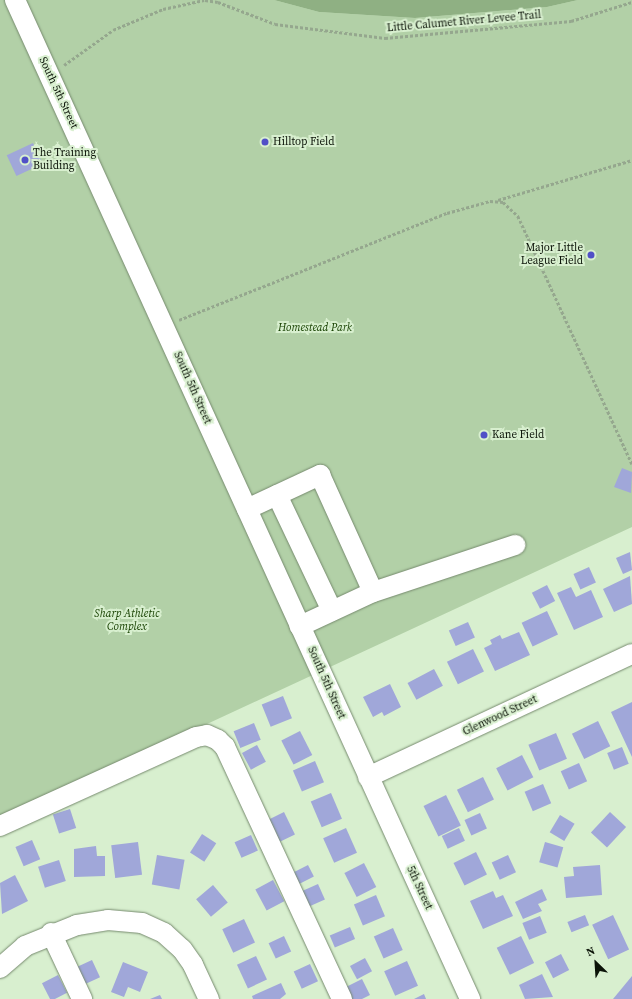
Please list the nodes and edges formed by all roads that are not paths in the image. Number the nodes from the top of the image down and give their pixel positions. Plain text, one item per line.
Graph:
1 (15, 0) edge
2 (277, 495) junction
3 (247, 509) junction
4 (515, 545) dead end
5 (373, 592) junction
6 (332, 611) junction
7 (300, 626) junction
8 (632, 654) edge
9 (368, 777) junction
10 (0, 826) edge
11 (51, 933) junction
12 (0, 968) edge
13 (82, 999) edge
14 (209, 999) edge
15 (342, 999) edge
16 (470, 999) edge

1 - 3 street, South 5th Street
2 - 3 street
2 - 5 street
2 - 6 street
3 - 7 street, South 5th Street
4 - 5 street
5 - 6 street
6 - 7 street
7 - 9 street, South 5th Street
8 - 9 street, Glenwood Street
9 - 16 street, 5th Street
10 - 15 street
11 - 12 street
11 - 13 street
11 - 14 street

